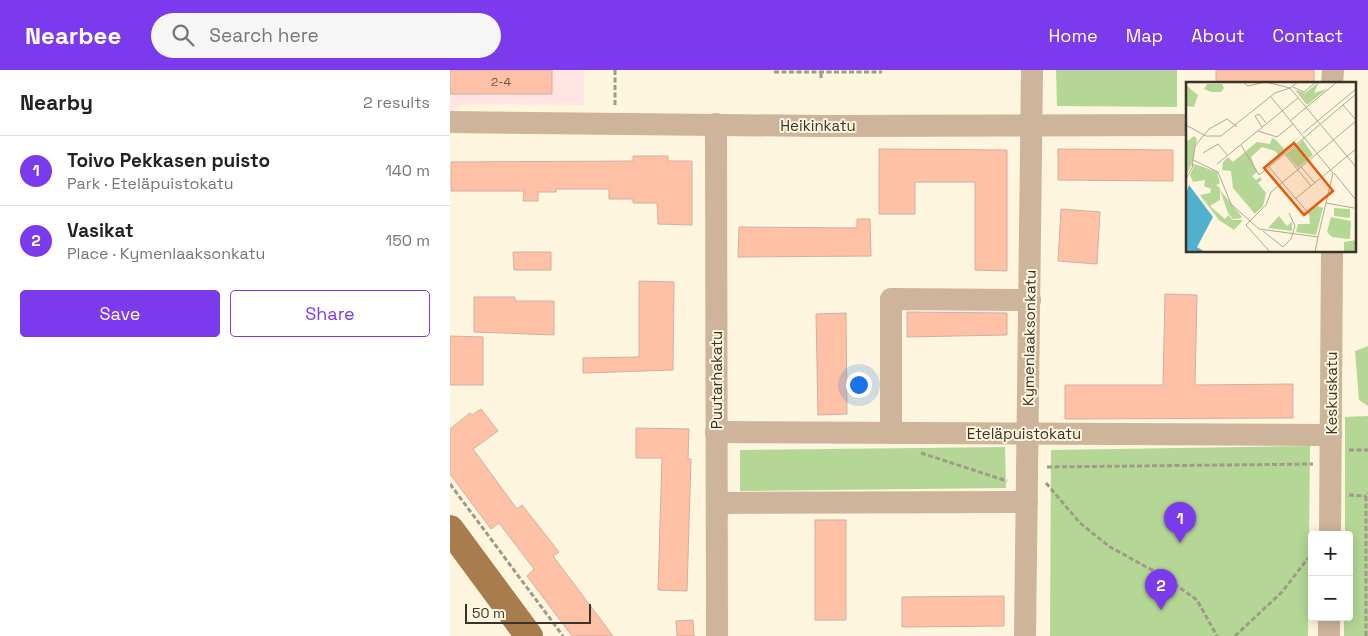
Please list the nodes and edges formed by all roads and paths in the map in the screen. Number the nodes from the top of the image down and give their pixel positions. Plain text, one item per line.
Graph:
1 (615, 70) edge
2 (1032, 70) edge
3 (774, 72) dead end
4 (882, 72) dead end
5 (821, 73) junction
6 (821, 78) dead end
7 (615, 108) dead end
8 (450, 122) edge
9 (716, 124) junction
10 (1032, 125) junction
11 (1186, 125) edge
12 (1332, 252) edge
13 (1030, 300) junction
14 (716, 432) junction
15 (891, 433) junction
16 (1028, 433) junction
17 (1331, 435) junction
18 (1368, 450) edge
19 (916, 452) dead end
20 (1340, 457) junction
21 (1046, 467) dead end
22 (450, 484) edge
23 (1033, 489) junction
24 (1367, 494) edge
25 (1348, 495) dead end
26 (718, 503) junction
27 (450, 529) edge
28 (1331, 531) edge
29 (1308, 558) edge
30 (1330, 621) edge
31 (530, 636) edge
32 (564, 636) edge
33 (717, 636) edge
34 (1025, 636) edge
35 (1217, 636) edge
36 (1235, 636) edge
37 (1329, 636) edge
38 (1366, 636) edge

1 - 7 path
2 - 10 street, Kymenlaaksonkatu
3 - 5 path
4 - 5 path
5 - 6 path
8 - 9 street, Heikinkatu
9 - 10 street, Heikinkatu
9 - 14 street, Puutarhakatu
10 - 11 street, Heikinkatu
10 - 13 street, Kymenlaaksonkatu
12 - 17 street, Keskuskatu
13 - 15 street
13 - 16 street, Kymenlaaksonkatu
14 - 15 street, Eteläpuistokatu
14 - 26 street, Puutarhakatu
15 - 16 street, Eteläpuistokatu
16 - 17 street, Eteläpuistokatu
16 - 23 street, Kymenlaaksonkatu
17 - 20 street, Keskuskatu
18 - 20 path
19 - 23 path
20 - 21 path
20 - 28 street, Keskuskatu
22 - 32 path
23 - 26 street
23 - 34 street, Kymenlaaksonkatu
23 - 35 path
24 - 25 path
24 - 38 path
26 - 33 street, Puutarhakatu
27 - 31 main road
29 - 36 path
30 - 37 street

